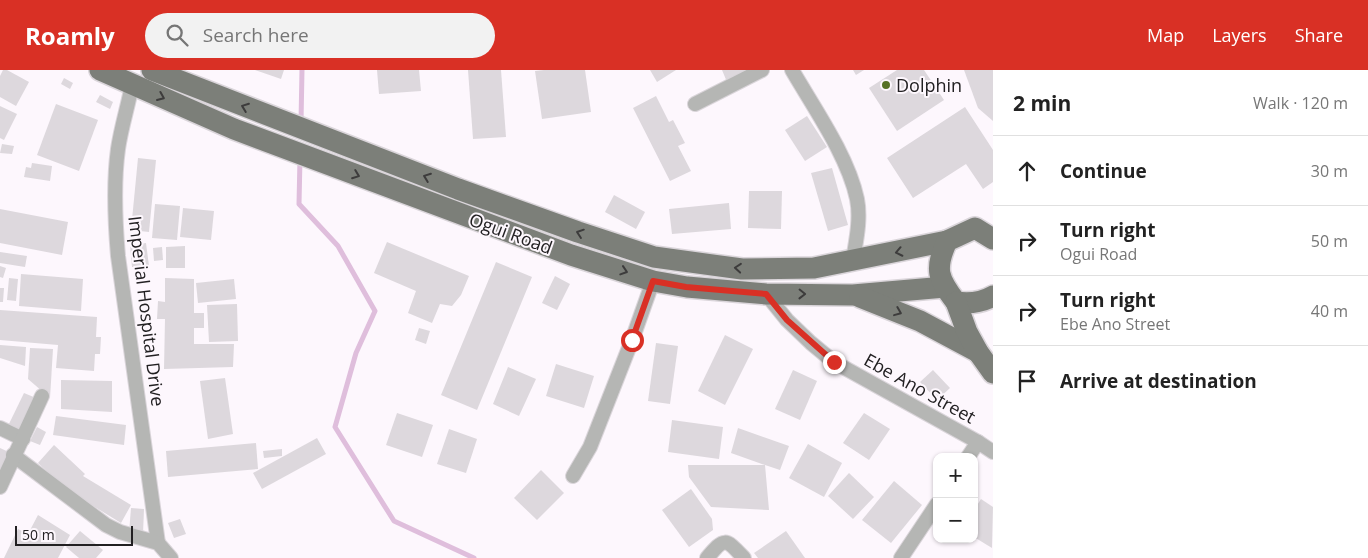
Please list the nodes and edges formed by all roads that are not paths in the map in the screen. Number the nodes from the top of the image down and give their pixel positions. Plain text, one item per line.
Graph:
1 (100, 70) edge
2 (152, 70) edge
3 (762, 70) edge
4 (792, 70) edge
5 (185, 77) edge
6 (132, 85) junction
7 (695, 104) dead end
8 (984, 223) edge
9 (993, 239) edge
10 (946, 241) junction
11 (853, 260) junction
12 (653, 281) junction
13 (766, 294) junction
14 (853, 295) junction
15 (951, 295) junction
16 (993, 296) edge
17 (978, 352) junction
18 (993, 373) edge
19 (42, 396) dead end
20 (0, 428) edge
21 (23, 439) junction
22 (978, 442) junction
23 (993, 452) edge
24 (971, 453) edge
25 (14, 456) junction
26 (573, 476) dead end
27 (0, 487) edge
28 (933, 510) edge
29 (158, 542) junction
30 (171, 558) edge
31 (706, 558) edge
32 (744, 558) edge
33 (901, 558) edge

1 - 6 main road, Ogui Road
2 - 5 main road, Ogui Road
3 - 7 street
4 - 11 street
11 -> 5 main road, Ogui Road
6 -> 12 main road, Ogui Road
6 - 29 street, Imperial Hospital Drive
8 - 9 main road
8 - 10 main road, Ogui Road
10 -> 11 main road, Ogui Road
10 - 15 main road
12 - 13 main road, Ogui Road
12 - 26 street
13 -> 14 main road, Ogui Road
13 - 22 street, Ebe Ano Street
14 - 15 main road, Ogui Road
14 -> 17 main road
15 - 16 main road, Ogui Road
15 - 17 main road
17 - 18 main road
19 - 21 street
20 - 21 street
21 - 25 street
22 - 23 street, Ebe Ano Street
22 - 24 street
25 - 27 street
25 - 29 street
28 - 33 street
29 - 30 street
31 - 32 street

